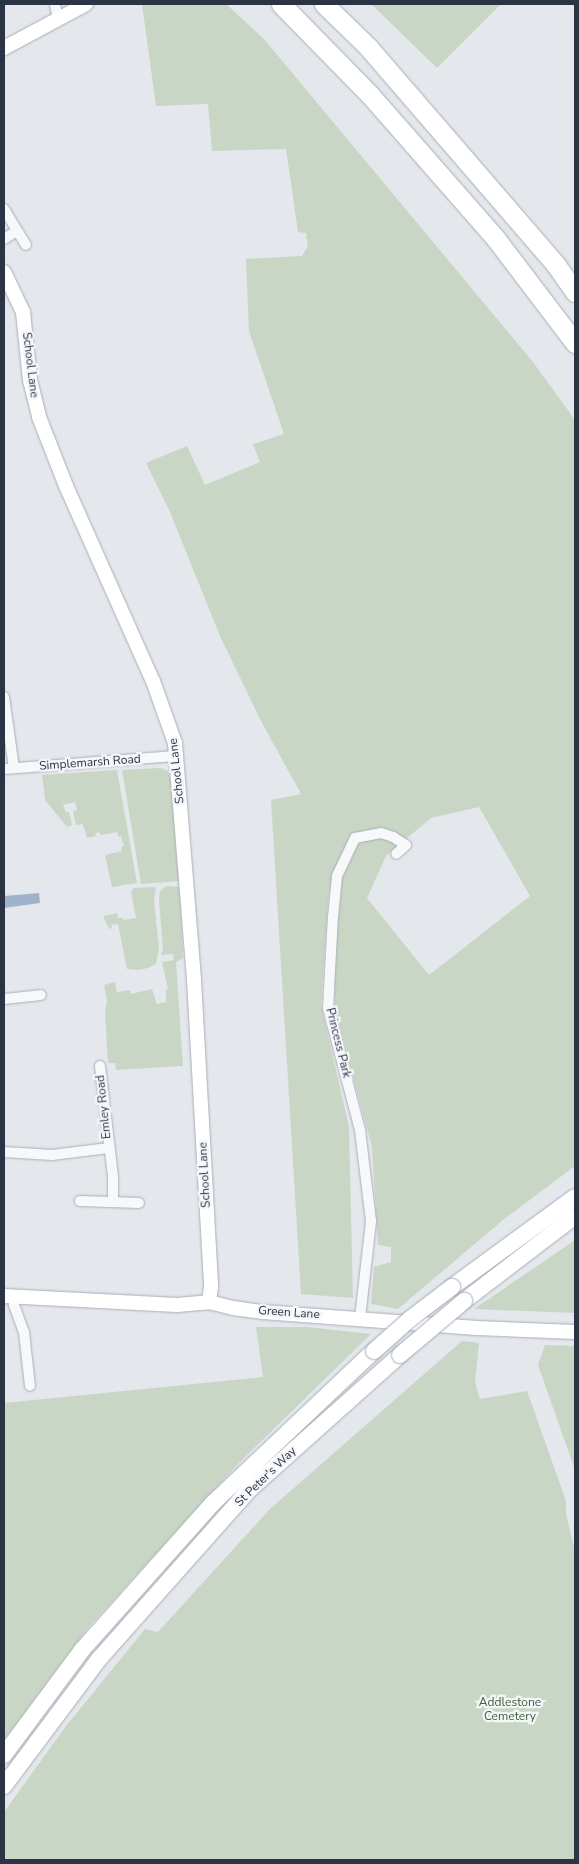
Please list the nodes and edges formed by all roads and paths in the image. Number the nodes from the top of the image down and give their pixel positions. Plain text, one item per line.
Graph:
1 (55, 4) edge
2 (86, 4) edge
3 (281, 4) edge
4 (324, 4) edge
5 (58, 18) junction
6 (4, 48) edge
7 (4, 209) edge
8 (17, 230) junction
9 (4, 239) edge
10 (26, 245) dead end
11 (4, 272) edge
12 (575, 292) edge
13 (575, 343) edge
14 (4, 697) edge
15 (176, 756) junction
16 (9, 769) edge
17 (396, 854) dead end
18 (41, 995) dead end
19 (4, 999) edge
20 (100, 1066) dead end
21 (109, 1148) junction
22 (4, 1152) edge
23 (575, 1198) edge
24 (80, 1201) dead end
25 (113, 1201) junction
26 (140, 1203) dead end
27 (575, 1216) edge
28 (9, 1297) edge
29 (209, 1302) junction
30 (360, 1318) junction
31 (575, 1332) edge
32 (30, 1386) dead end
33 (4, 1755) edge
34 (4, 1786) edge

1 - 5 street
2 - 5 street
3 - 13 highway
4 - 12 highway
5 - 6 street
7 - 8 street
8 - 9 street
8 - 10 street
11 - 15 street, School Lane
14 - 16 street
15 - 16 street, Simplemarsh Road
15 - 29 street, School Lane
17 - 30 street, Princess Park
18 - 19 street
20 - 21 street, Emley Road
21 - 22 street, Emley Road
21 - 25 street, Emley Road
23 - 33 main road, St Peter's Way, bridge
24 - 25 street
25 - 26 street
27 - 34 main road, St Peter's Way, bridge
28 - 29 street, Green Lane
28 - 32 street
29 - 30 street, Green Lane
30 - 31 street, Green Lane

